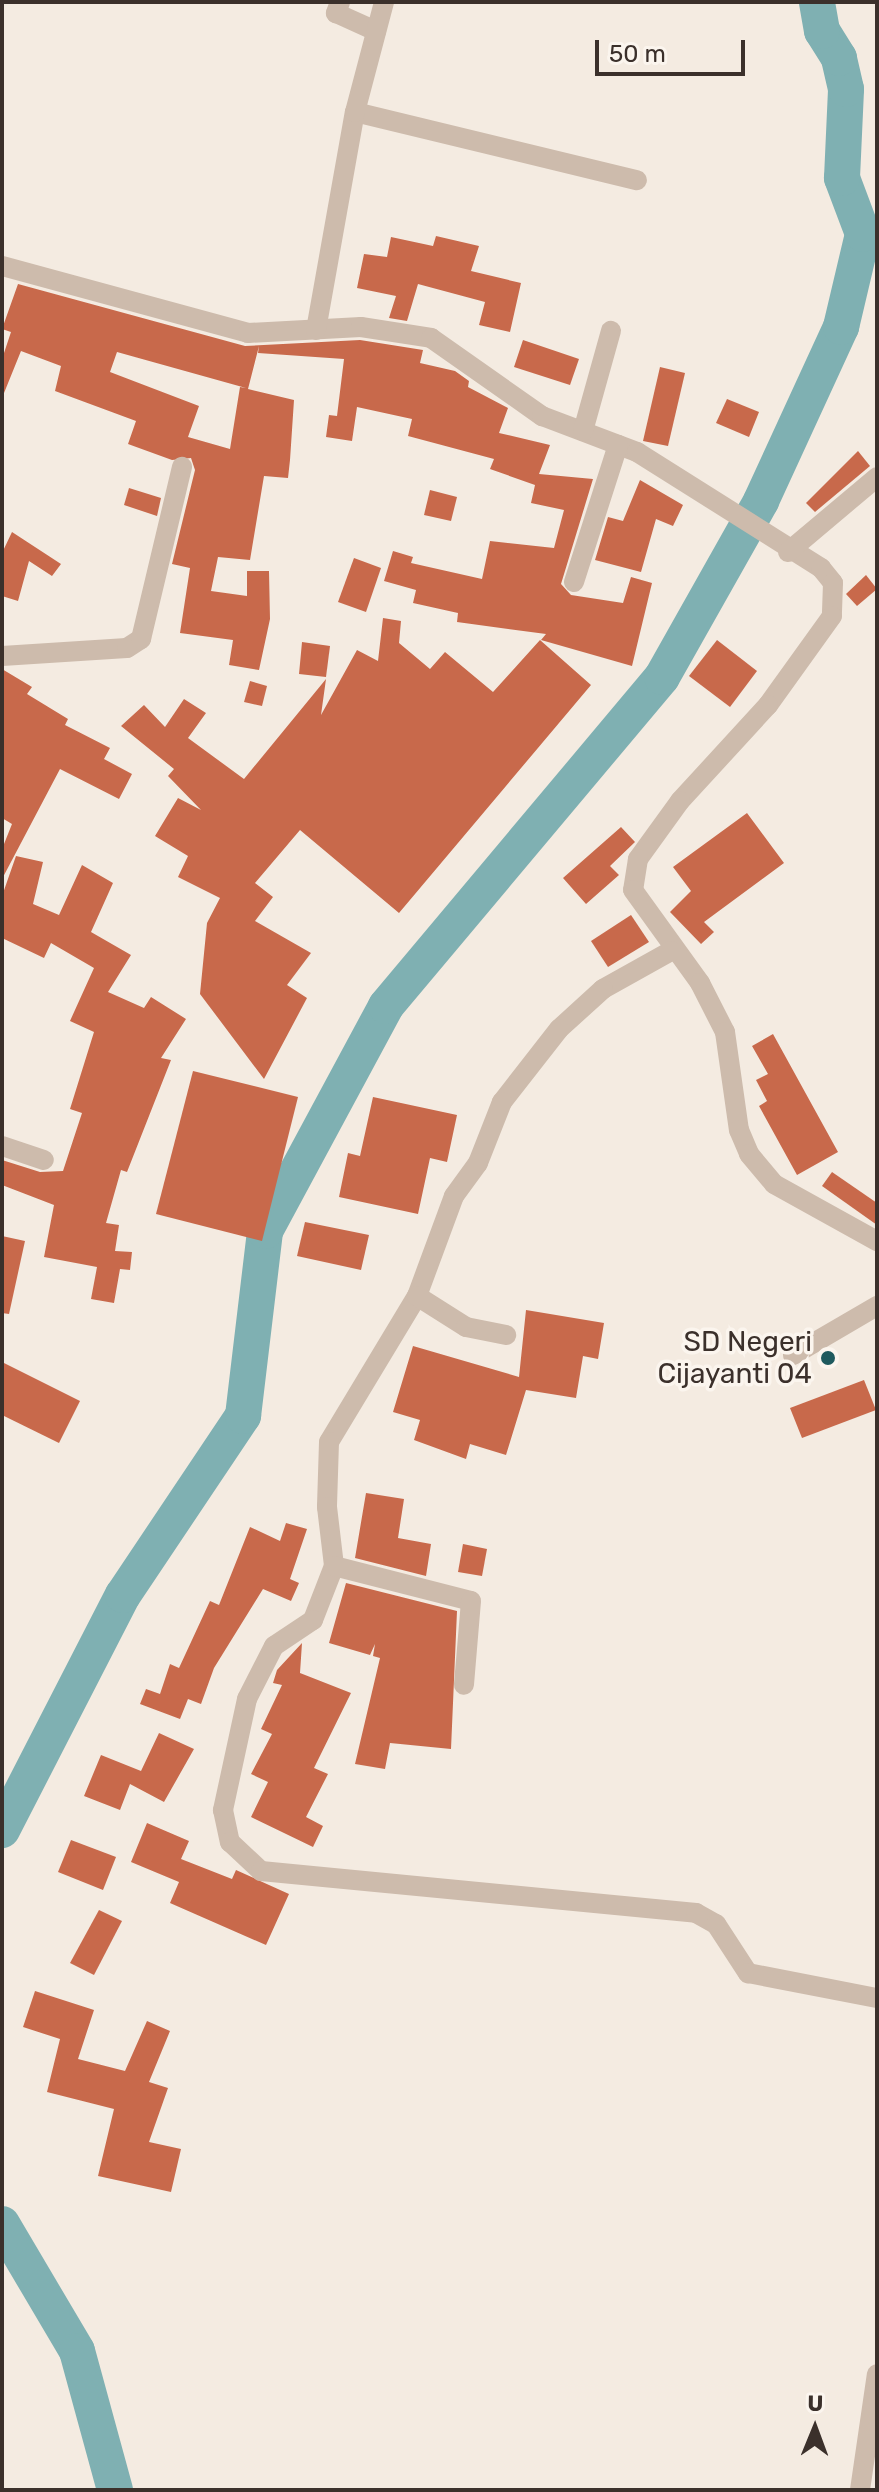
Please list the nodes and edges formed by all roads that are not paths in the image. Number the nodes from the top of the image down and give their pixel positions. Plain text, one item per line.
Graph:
1 (340, 2) edge
2 (384, 2) edge
3 (376, 31) junction
4 (355, 112) junction
5 (637, 180) dead end
6 (2, 266) edge
7 (316, 330) junction
8 (611, 331) dead end
9 (583, 431) junction
10 (618, 445) junction
11 (182, 467) dead end
12 (877, 477) edge
13 (788, 552) junction
14 (574, 582) dead end
15 (2, 656) edge
16 (671, 951) junction
17 (2, 1146) edge
18 (44, 1160) dead end
19 (877, 1241) edge
20 (417, 1296) junction
21 (877, 1306) edge
22 (506, 1335) dead end
23 (793, 1355) dead end
24 (334, 1566) junction
25 (464, 1685) dead end
26 (877, 1998) edge
27 (877, 2374) edge
28 (860, 2490) edge

1 - 3 street
2 - 3 street
3 - 4 street
4 - 5 street
4 - 7 street
6 - 7 street
7 - 9 street
8 - 9 street
9 - 10 street
10 - 13 street
10 - 14 street
11 - 15 street
12 - 13 street
13 - 16 street
16 - 19 street
16 - 20 street
17 - 18 street
20 - 22 street
20 - 24 street
21 - 23 street
24 - 25 street
24 - 26 street
27 - 28 street

